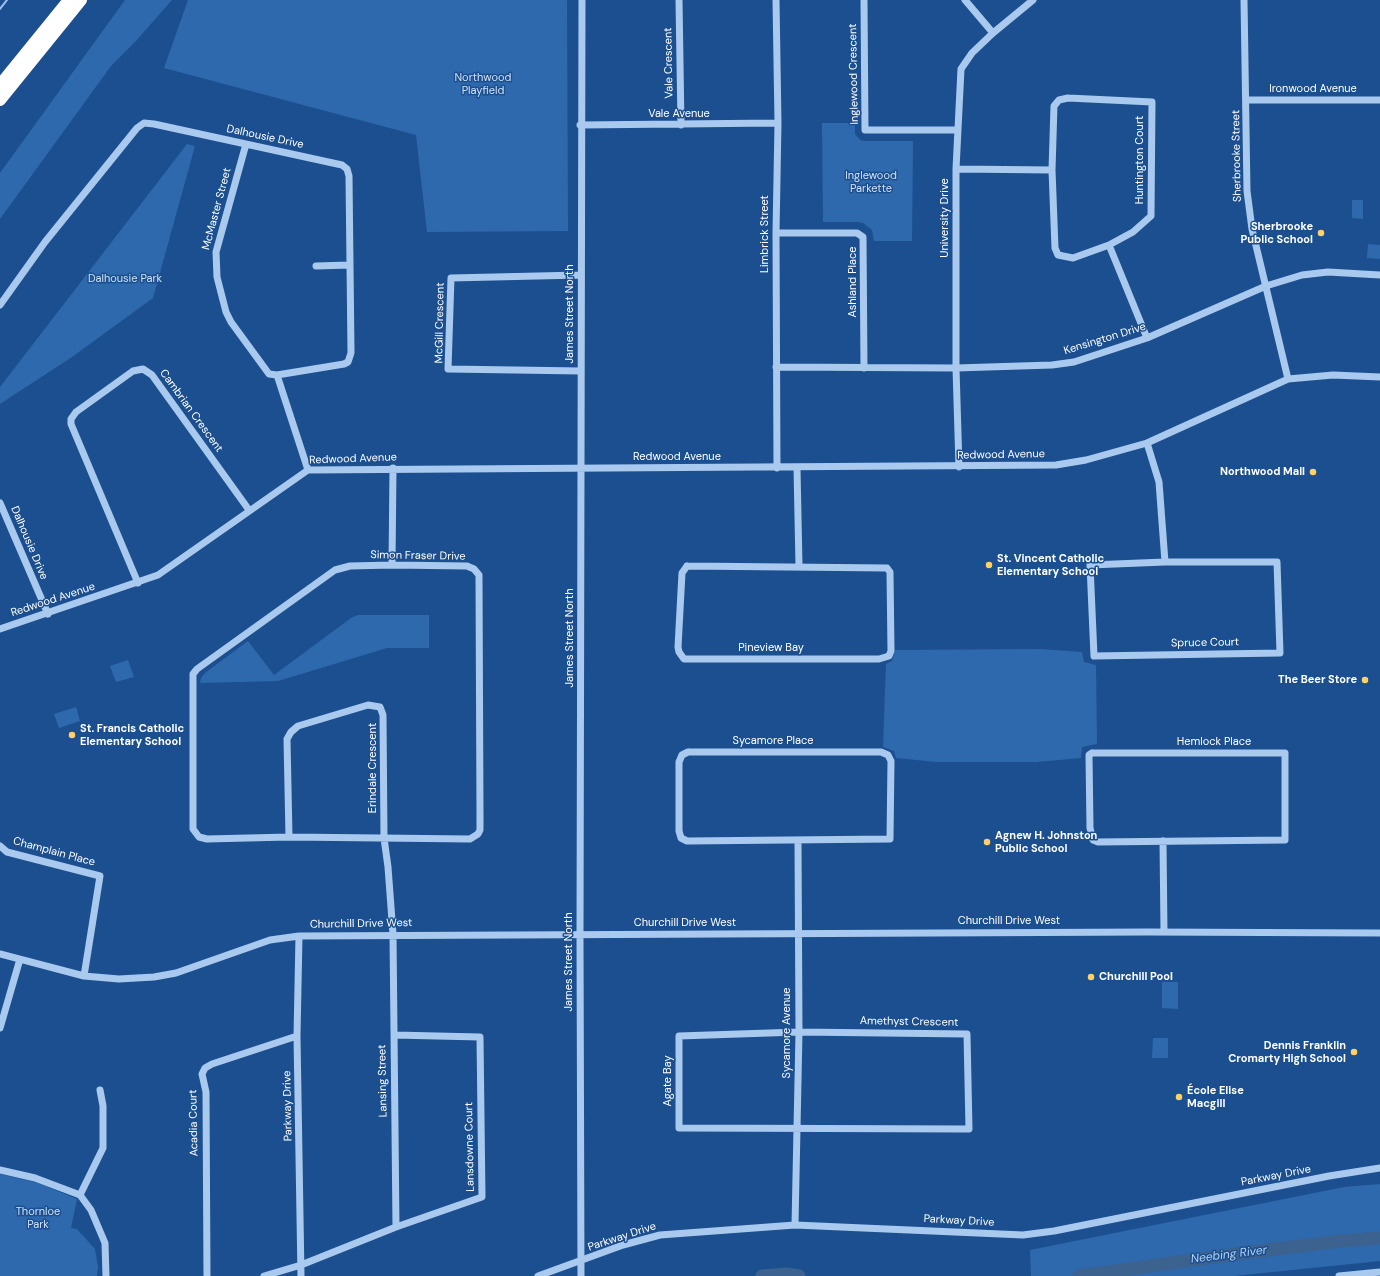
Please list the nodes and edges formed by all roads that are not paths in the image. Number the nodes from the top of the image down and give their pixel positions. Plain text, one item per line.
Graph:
1 (69, 0) edge
2 (81, 0) edge
3 (582, 0) edge
4 (679, 0) edge
5 (776, 0) edge
6 (864, 0) edge
7 (965, 0) edge
8 (1033, 0) edge
9 (1244, 0) edge
10 (993, 33) junction
11 (0, 85) edge
12 (0, 100) edge
13 (1247, 100) junction
14 (1380, 100) edge
15 (778, 123) junction
16 (580, 125) junction
17 (681, 125) junction
18 (957, 130) junction
19 (246, 144) junction
20 (956, 170) junction
21 (1052, 170) junction
22 (776, 233) junction
23 (1109, 245) junction
24 (350, 265) junction
25 (316, 266) dead end
26 (581, 275) junction
27 (1380, 275) edge
28 (1266, 286) junction
29 (0, 305) edge
30 (1147, 338) junction
31 (776, 368) junction
32 (864, 368) junction
33 (956, 368) junction
34 (581, 371) junction
35 (277, 375) junction
36 (1380, 377) edge
37 (1288, 379) junction
38 (1146, 443) junction
39 (959, 467) junction
40 (393, 468) junction
41 (582, 468) junction
42 (777, 468) junction
43 (797, 468) junction
44 (308, 470) junction
45 (0, 503) edge
46 (249, 510) junction
47 (1165, 562) junction
48 (392, 565) junction
49 (799, 566) junction
50 (138, 583) junction
51 (48, 614) junction
52 (0, 629) edge
53 (289, 837) junction
54 (384, 838) junction
55 (798, 841) junction
56 (1163, 841) junction
57 (0, 846) edge
58 (1164, 932) junction
59 (1380, 933) edge
60 (393, 934) junction
61 (580, 934) junction
62 (798, 934) junction
63 (299, 936) junction
64 (0, 954) edge
65 (20, 959) junction
66 (84, 976) junction
67 (0, 1028) edge
68 (799, 1032) junction
69 (394, 1034) junction
70 (298, 1036) junction
71 (100, 1090) dead end
72 (796, 1128) junction
73 (1380, 1168) edge
74 (0, 1170) edge
75 (80, 1195) junction
76 (795, 1225) junction
77 (396, 1227) junction
78 (581, 1262) junction
79 (301, 1265) junction
80 (1380, 1272) edge
81 (1371, 1274) edge
82 (106, 1276) edge
83 (207, 1276) edge
84 (264, 1276) edge
85 (301, 1276) edge
86 (538, 1276) edge
87 (581, 1276) edge
88 (1339, 1276) edge

1 - 11 highway
2 - 12 highway
3 - 16 street, James Street North
4 - 17 street, Vale Crescent
5 - 15 street, Limbrick Street
6 - 18 street, Inglewood Crescent
7 - 10 street
8 - 10 street, University Drive
9 - 13 street, Sherbrooke Street
10 - 18 street, University Drive
13 - 14 street, Ironwood Avenue
13 - 28 street, Sherbrooke Street
15 - 17 street, Vale Avenue
15 - 22 street, Limbrick Street
16 - 17 street, Vale Avenue
16 - 26 street, James Street North
18 - 20 street, University Drive
19 - 24 street, Dalhousie Drive
19 - 29 street, Dalhousie Drive
19 - 35 street, McMaster Street
20 - 21 street
20 - 33 street, University Drive
21 - 23 street, Huntington Court
21 - 23 street, Huntington Court
22 - 31 street, Limbrick Street
22 - 32 street, Ashland Place
23 - 30 street
24 - 25 street
24 - 35 street, Dalhousie Drive
26 - 34 street, James Street North
26 - 34 street, McGill Crescent
27 - 28 street, Kensington Drive
28 - 30 street, Kensington Drive
28 - 37 street, Sherbrooke Street
30 - 33 street, Kensington Drive
31 - 32 street, Kensington Drive
31 - 42 street, Limbrick Street
32 - 33 street, Kensington Drive
33 - 39 street, University Drive
34 - 41 street, James Street North
35 - 44 street
36 - 37 street, Redwood Avenue
37 - 38 street, Redwood Avenue
38 - 39 street, Redwood Avenue
38 - 47 street
39 - 43 street, Redwood Avenue
40 - 41 street, Redwood Avenue
40 - 44 street, Redwood Avenue
40 - 48 street
41 - 42 street, Redwood Avenue
41 - 61 street, James Street North
42 - 43 street, Redwood Avenue
43 - 49 street
44 - 46 street, Redwood Avenue
45 - 51 street, Dalhousie Drive
46 - 50 street, Redwood Avenue
46 - 50 street, Cambrian Crescent
47 - 47 street, Spruce Court
48 - 53 street, Simon Fraser Drive
48 - 54 street, Simon Fraser Drive
49 - 49 street, Pineview Bay
50 - 51 street, Redwood Avenue
51 - 52 street, Redwood Avenue
53 - 54 street, Simon Fraser Drive
53 - 54 street, Erindale Crescent
54 - 60 street, Lansing Street
55 - 55 street, Sycamore Place
55 - 62 street, Sycamore Avenue
56 - 56 street, Hemlock Place
56 - 58 street
57 - 66 street, Champlain Place
58 - 59 street, Churchill Drive West
58 - 62 street, Churchill Drive West
60 - 61 street, Churchill Drive West
60 - 63 street, Churchill Drive West
60 - 69 street, Lansing Street
61 - 62 street, Churchill Drive West
61 - 78 street, James Street North
62 - 68 street, Sycamore Avenue
63 - 66 street, Churchill Drive West
63 - 70 street, Parkway Drive
64 - 65 street, Churchill Drive West
65 - 66 street, Churchill Drive West
65 - 67 street
68 - 72 street, Sycamore Avenue
68 - 72 street, Agate Bay
68 - 72 street, Amethyst Crescent
69 - 77 street, Lansing Street
69 - 77 street, Lansdowne Court
70 - 79 street, Parkway Drive
70 - 83 street, Acadia Court
71 - 75 street
72 - 76 street, Sycamore Avenue
73 - 76 street, Parkway Drive
74 - 75 street
75 - 82 street
76 - 78 street, Parkway Drive
77 - 79 street, Lansdowne Court
78 - 86 street, Parkway Drive
78 - 87 street, James Street North
79 - 84 street, Lansdowne Court
79 - 85 street, Parkway Drive
80 - 81 street
81 - 88 street

